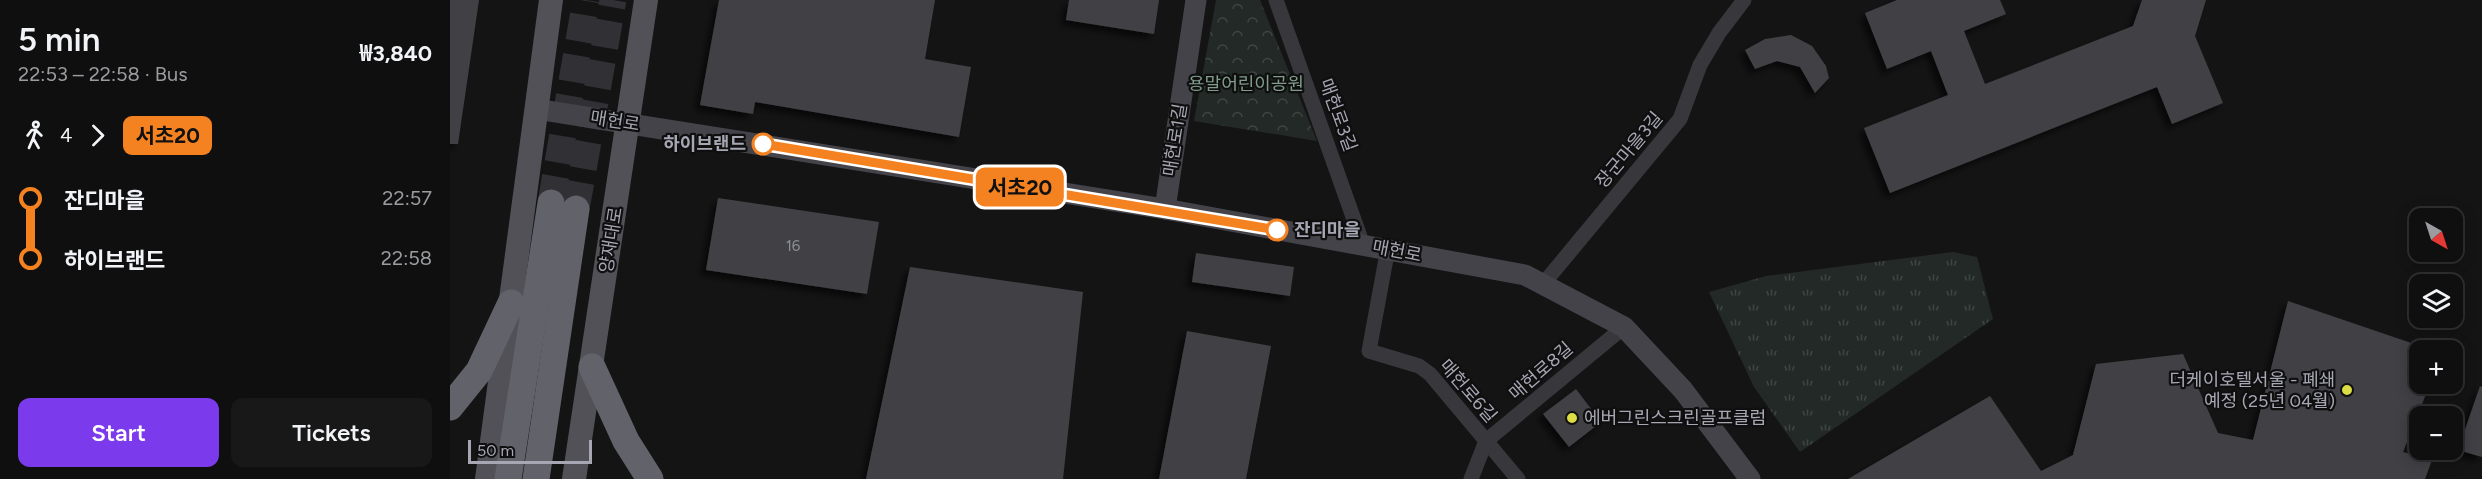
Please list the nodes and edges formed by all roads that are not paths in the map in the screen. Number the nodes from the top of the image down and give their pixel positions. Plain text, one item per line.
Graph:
1 (551, 0) edge
2 (646, 0) edge
3 (1196, 0) edge
4 (1276, 0) edge
5 (1744, 0) edge
6 (536, 109) junction
7 (629, 124) junction
8 (1165, 209) junction
9 (1363, 244) junction
10 (1388, 248) junction
11 (1544, 283) junction
12 (511, 303) junction
13 (1624, 327) junction
14 (592, 367) junction
15 (450, 407) edge
16 (1486, 441) junction
17 (487, 479) edge
18 (508, 479) edge
19 (536, 479) edge
20 (574, 479) edge
21 (650, 479) edge
22 (1471, 479) edge
23 (1518, 479) edge
24 (1750, 479) edge

1 - 6 main road
2 - 7 main road, 양재대로
3 - 8 main road, 매헌로1길
4 - 9 street, 매헌로3길
5 - 11 street, 장군마을3길
6 - 7 main road, 매헌로
6 - 12 main road
7 - 8 main road, 매헌로
7 - 14 main road, 양재대로
8 - 9 main road, 매헌로
9 - 10 main road, 매헌로
10 - 11 main road, 매헌로
10 - 16 street, 매헌로6길
11 - 13 main road, 매헌로
12 - 15 highway
12 - 17 main road
13 - 16 street, 매헌로8길
13 - 24 main road, 매헌로
14 - 20 main road, 양재대로
14 - 21 highway
16 - 22 street
16 - 23 street, 매헌로6길
18 - 19 highway

